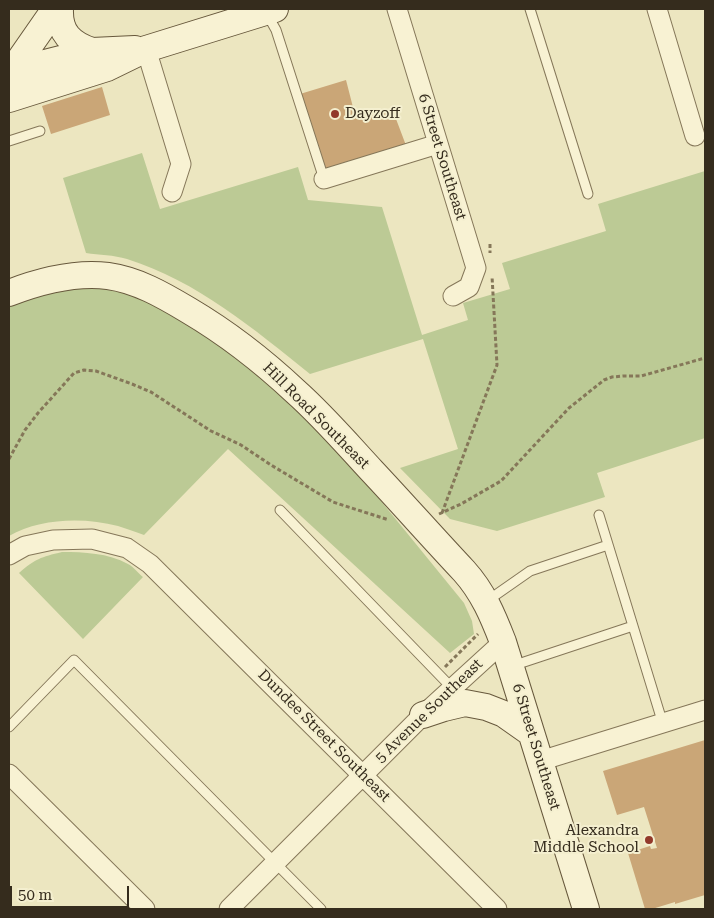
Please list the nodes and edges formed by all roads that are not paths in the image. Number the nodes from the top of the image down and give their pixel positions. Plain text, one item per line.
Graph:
1 (55, 9) edge
2 (60, 9) edge
3 (397, 9) edge
4 (530, 9) edge
5 (657, 9) edge
6 (269, 10) edge
7 (146, 49) junction
8 (92, 51) junction
9 (9, 73) edge
10 (9, 100) edge
11 (40, 131) dead end
12 (700, 136) edge
13 (9, 142) edge
14 (438, 144) junction
15 (324, 180) joint
16 (172, 192) dead end
17 (588, 194) dead end
18 (9, 293) edge
19 (453, 296) dead end
20 (280, 510) dead end
21 (599, 515) dead end
22 (608, 545) junction
23 (9, 555) edge
24 (486, 601) junction
25 (633, 626) junction
26 (503, 642) junction
27 (511, 666) junction
28 (452, 688) junction
29 (705, 710) edge
30 (423, 715) junction
31 (663, 724) junction
32 (9, 727) edge
33 (531, 733) junction
34 (540, 762) junction
35 (9, 774) edge
36 (363, 775) junction
37 (275, 864) junction
38 (145, 909) edge
39 (230, 909) edge
40 (321, 909) edge
41 (497, 909) edge
42 (586, 909) edge

1 - 9 street
2 - 8 street
3 - 14 street, 6 Street Southeast
4 - 17 lane
5 - 12 street
6 - 7 street
6 - 15 lane
7 - 8 street
7 - 10 street
7 - 16 street
8 - 9 street
11 - 13 lane
14 - 15 street
14 - 19 street, 6 Street Southeast
18 - 24 street, Hill Road Southeast
20 - 28 lane
21 - 22 lane
22 - 24 lane
22 - 25 lane
23 - 36 street, Dundee Street Southeast
24 - 26 street, Hill Road Southeast
25 - 27 lane
25 - 31 lane
26 - 27 street, 6 Street Southeast
26 - 28 street, 5 Avenue Southeast
27 - 33 street, 6 Street Southeast
28 - 30 street, 5 Avenue Southeast
29 - 31 street
30 - 33 street
30 - 36 street, 5 Avenue Southeast
31 - 34 street
32 - 37 lane
33 - 34 street, 6 Street Southeast
34 - 42 street, 6 Street Southeast
35 - 38 street
36 - 37 street, 5 Avenue Southeast
36 - 41 street, Dundee Street Southeast
37 - 39 street, 5 Avenue Southeast
37 - 40 lane

